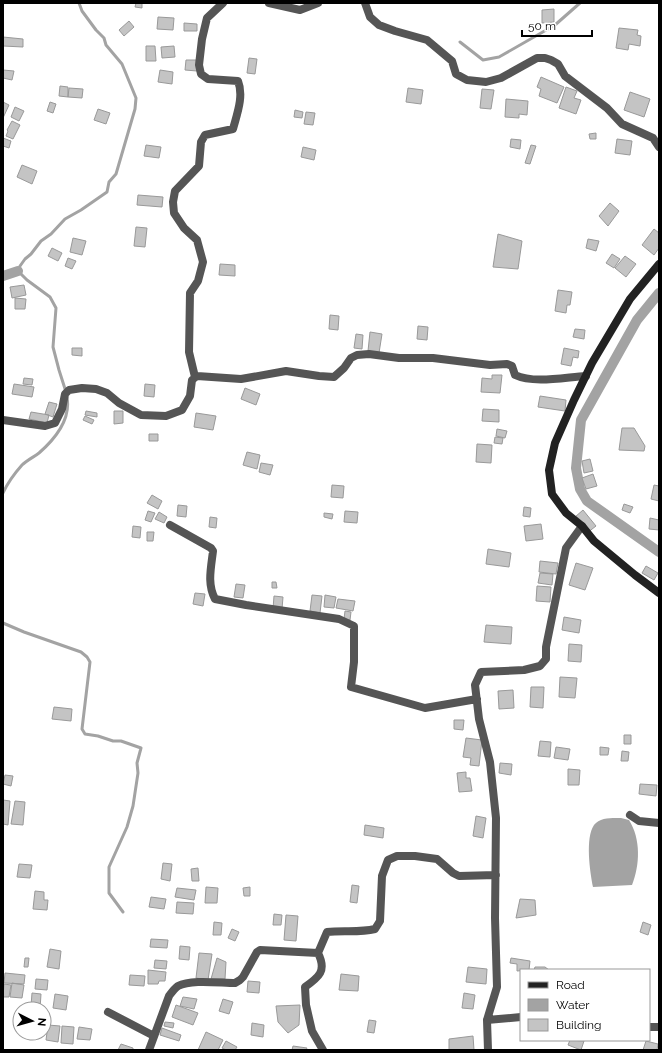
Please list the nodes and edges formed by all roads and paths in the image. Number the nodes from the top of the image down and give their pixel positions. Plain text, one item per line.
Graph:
1 (223, 3) edge
2 (269, 3) edge
3 (318, 3) edge
4 (365, 3) edge
5 (659, 147) edge
6 (659, 264) edge
7 (586, 376) junction
8 (195, 377) junction
9 (3, 420) edge
10 (170, 525) dead end
11 (582, 526) junction
12 (659, 593) edge
13 (477, 699) junction
14 (630, 815) dead end
15 (659, 823) edge
16 (496, 875) junction
17 (318, 953) junction
18 (108, 1012) dead end
19 (520, 1017) edge
20 (487, 1020) junction
21 (154, 1036) junction
22 (149, 1050) edge
23 (323, 1050) edge
24 (488, 1050) edge

1 - 8 street
2 - 3 street
4 - 5 street
6 - 7 main road
7 - 8 street
7 - 11 main road
8 - 9 street
10 - 13 street
11 - 12 main road
11 - 13 street
13 - 16 street
14 - 15 street
16 - 17 street
16 - 20 street
17 - 21 street
17 - 23 street
18 - 21 street
19 - 20 street
20 - 24 street
21 - 22 street

